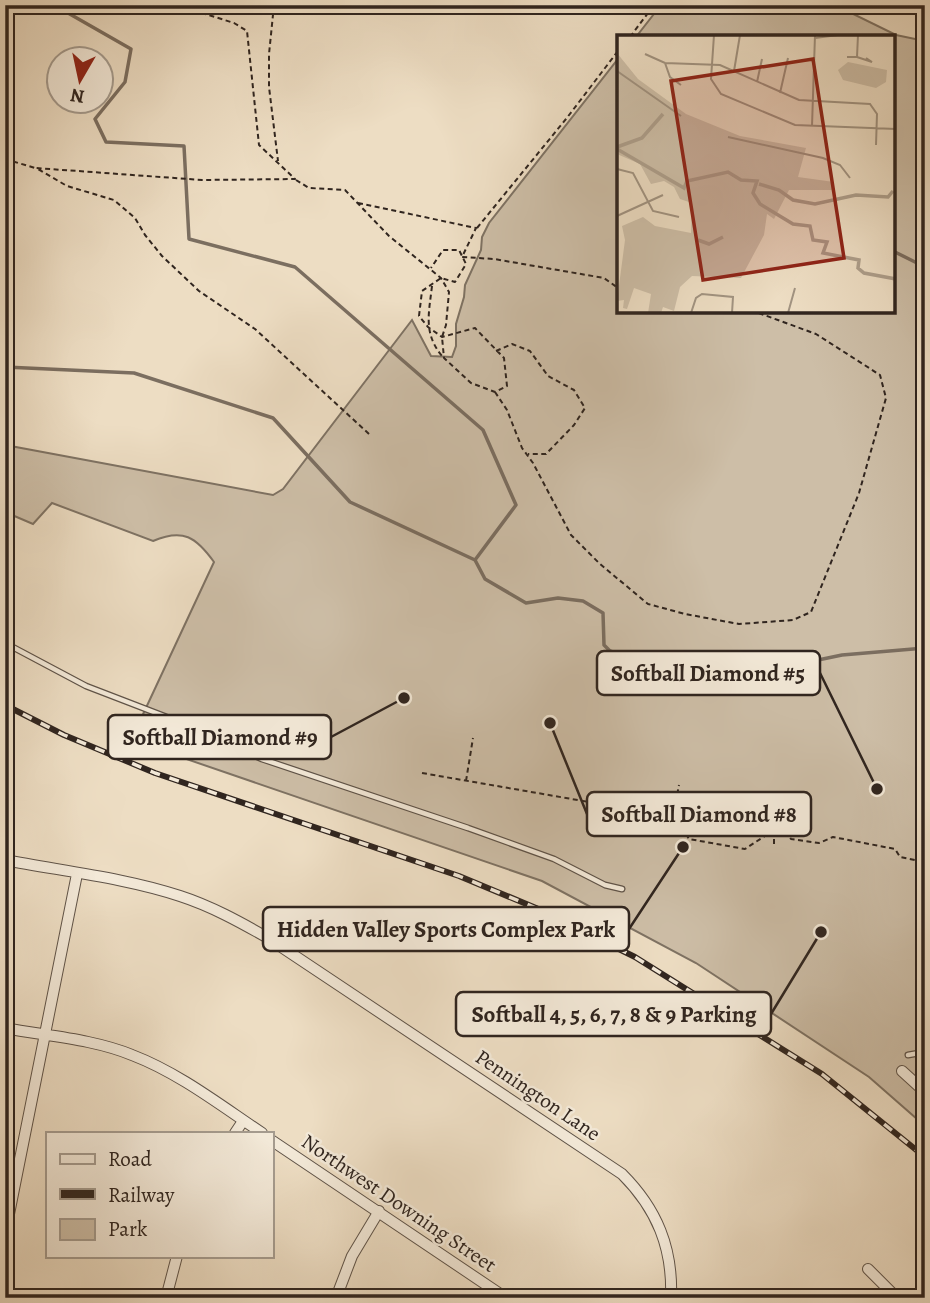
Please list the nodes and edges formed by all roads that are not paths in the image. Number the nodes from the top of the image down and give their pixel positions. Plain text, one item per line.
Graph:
1 (5, 643) edge
2 (5, 860) edge
3 (77, 874) junction
4 (622, 889) dead end
5 (5, 1028) edge
6 (46, 1035) junction
7 (925, 1052) edge
8 (908, 1055) dead end
9 (902, 1071) dead end
10 (925, 1092) edge
11 (243, 1121) junction
12 (236, 1132) edge
13 (260, 1132) edge
14 (273, 1141) edge
15 (379, 1212) junction
16 (5, 1234) edge
17 (176, 1258) edge
18 (868, 1269) dead end
19 (166, 1298) edge
20 (336, 1298) edge
21 (506, 1298) edge
22 (671, 1298) edge
23 (897, 1298) edge

1 - 4 lane
2 - 3 street, Pennington Lane
3 - 6 street
3 - 22 street, Pennington Lane
5 - 6 street
6 - 11 street
6 - 16 street
7 - 8 lane
9 - 10 street
11 - 12 street
11 - 13 street
14 - 15 street, Northwest Downing Street
15 - 20 street
15 - 21 street, Northwest Downing Street
17 - 19 street
18 - 23 street

